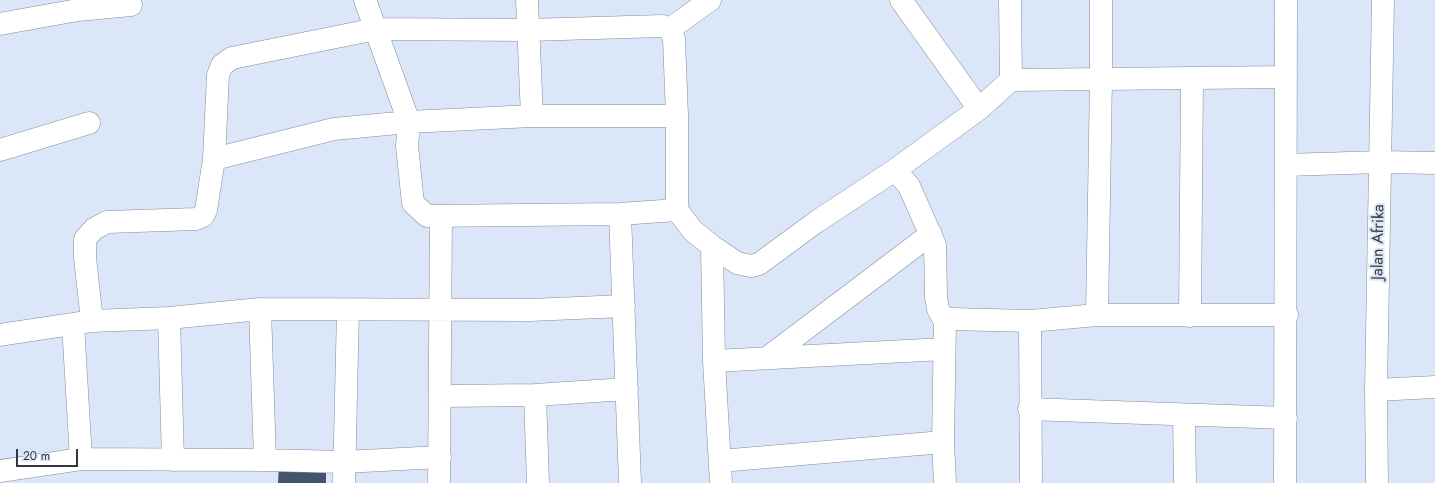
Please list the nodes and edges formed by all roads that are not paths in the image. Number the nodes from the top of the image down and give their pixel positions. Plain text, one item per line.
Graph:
1 (365, 0) edge
2 (527, 0) edge
3 (710, 0) edge
4 (901, 0) edge
5 (1010, 0) edge
6 (1100, 0) edge
7 (1286, 0) edge
8 (1383, 0) edge
9 (131, 5) dead end
10 (0, 24) edge
11 (376, 29) junction
12 (670, 29) junction
13 (528, 30) junction
14 (1286, 77) junction
15 (1192, 78) junction
16 (1101, 79) junction
17 (1011, 80) junction
18 (979, 109) junction
19 (532, 116) junction
20 (677, 116) junction
21 (409, 122) junction
22 (89, 123) dead end
23 (0, 150) edge
24 (214, 159) junction
25 (1381, 162) junction
26 (1435, 163) edge
27 (1286, 165) junction
28 (895, 170) junction
29 (677, 210) junction
30 (620, 214) junction
31 (440, 216) junction
32 (931, 234) junction
33 (712, 246) junction
34 (624, 306) junction
35 (440, 309) junction
36 (260, 310) junction
37 (348, 310) junction
38 (1097, 315) junction
39 (1190, 316) junction
40 (1287, 316) junction
41 (169, 318) junction
42 (1030, 321) junction
43 (82, 322) junction
44 (945, 322) junction
45 (0, 335) edge
46 (944, 350) junction
47 (767, 358) junction
48 (714, 361) junction
49 (1435, 387) edge
50 (628, 389) junction
51 (1376, 390) junction
52 (535, 395) junction
53 (440, 396) junction
54 (1030, 409) junction
55 (1184, 415) junction
56 (1286, 418) junction
57 (944, 442) junction
58 (440, 457) junction
59 (81, 459) junction
60 (173, 460) junction
61 (265, 460) junction
62 (720, 460) junction
63 (344, 473) edge
64 (5, 475) edge
65 (440, 483) edge
66 (538, 483) edge
67 (630, 483) edge
68 (722, 483) edge
69 (945, 483) edge
70 (1032, 483) edge
71 (1184, 483) edge
72 (1285, 483) edge
73 (1377, 483) edge

1 - 11 street
2 - 13 street
3 - 12 street
4 - 18 street
5 - 17 street
6 - 16 street
7 - 14 street
8 - 25 street, Jalan Afrika
9 - 10 street
11 - 13 street
11 - 21 street
11 - 24 street
12 - 13 street
12 - 20 street
13 - 19 street
14 - 15 street
14 - 27 street
15 - 16 street
15 - 39 street
16 - 17 street
16 - 38 street
17 - 18 street
18 - 28 street
19 - 20 street
19 - 21 street
20 - 29 street
21 - 24 street
21 - 31 street
22 - 23 street
24 - 43 street
25 - 26 street
25 - 27 street
25 - 51 street, Jalan Afrika
27 - 40 street
28 - 32 street
28 - 33 street
29 - 30 street
29 - 33 street
30 - 31 street
30 - 34 street
31 - 35 street
32 - 44 street
32 - 47 street
33 - 48 street
34 - 35 street
34 - 50 street
35 - 37 street
35 - 53 street
36 - 37 street
36 - 41 street
36 - 61 street
37 - 63 street
38 - 39 street
38 - 42 street
39 - 40 street
40 - 56 street
41 - 43 street
41 - 60 street
42 - 44 street
42 - 54 street
43 - 45 street
43 - 59 street
44 - 46 street
46 - 47 street
46 - 57 street
47 - 48 street
48 - 62 street
49 - 51 street
50 - 52 street
50 - 67 street
51 - 73 street, Jalan Afrika
52 - 53 street
52 - 66 street
53 - 58 street
54 - 55 street
54 - 70 street
55 - 56 street
55 - 71 street
56 - 72 street
57 - 62 street
57 - 69 street
58 - 63 street
58 - 65 street
59 - 60 street
59 - 64 street
60 - 61 street
61 - 63 street
62 - 68 street

